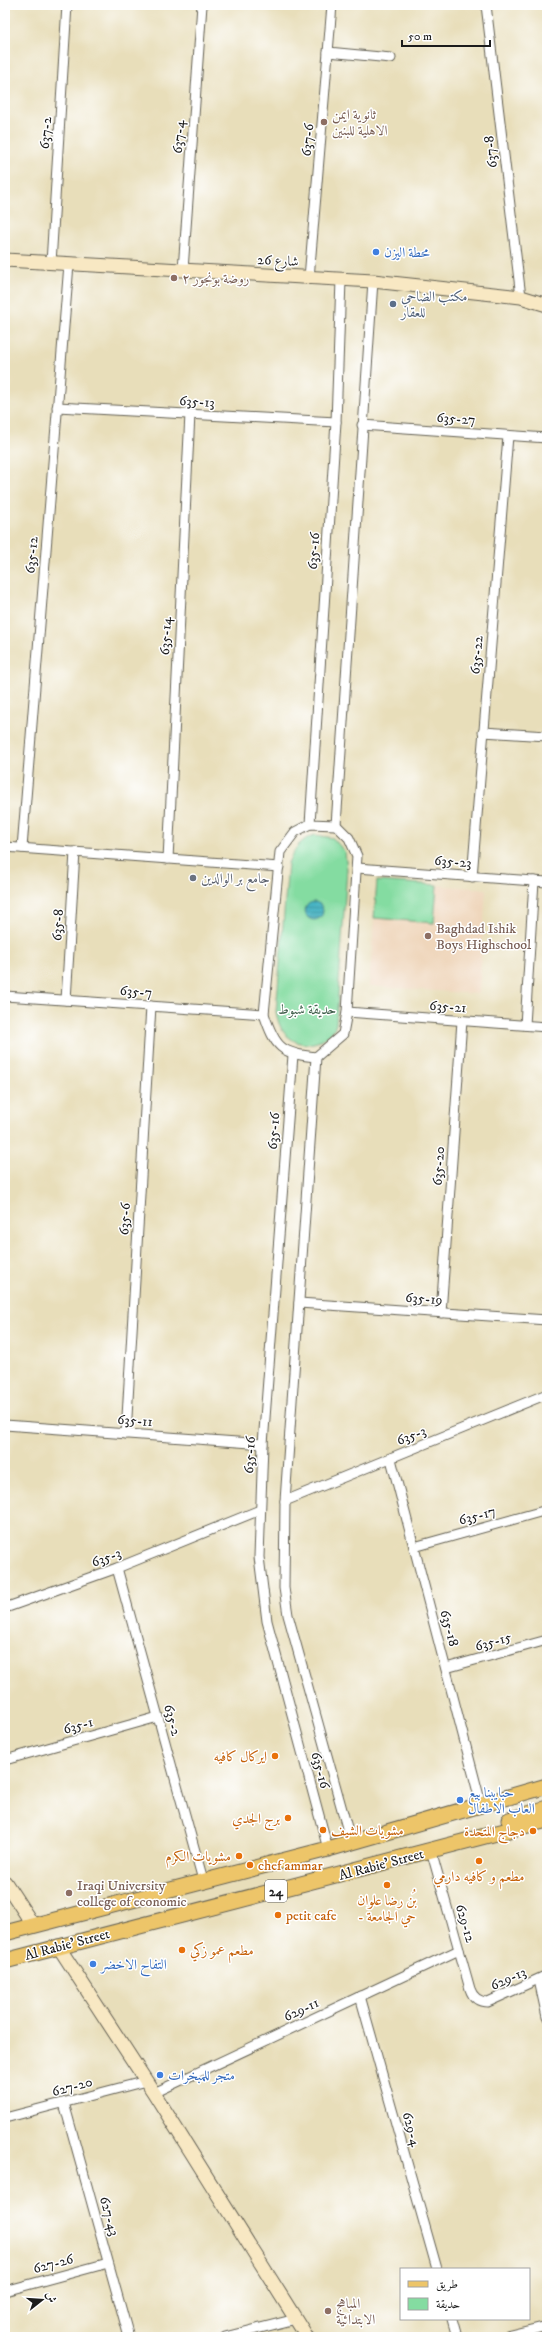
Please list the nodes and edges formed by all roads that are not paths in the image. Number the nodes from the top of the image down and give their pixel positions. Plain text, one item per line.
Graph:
1 (67, 5) edge
2 (202, 5) edge
3 (332, 5) edge
4 (486, 5) edge
5 (328, 52) junction
6 (391, 58) dead end
7 (5, 260) edge
8 (51, 263) junction
9 (69, 264) junction
10 (183, 270) junction
11 (309, 278) junction
12 (341, 280) junction
13 (374, 281) junction
14 (521, 296) junction
15 (547, 305) edge
16 (57, 407) junction
17 (190, 414) junction
18 (336, 422) junction
19 (362, 425) junction
20 (508, 436) junction
21 (547, 438) edge
22 (483, 732) junction
23 (547, 736) edge
24 (310, 824) junction
25 (336, 825) junction
26 (5, 847) edge
27 (22, 848) junction
28 (75, 852) junction
29 (168, 859) junction
30 (279, 867) junction
31 (357, 868) junction
32 (472, 877) junction
33 (534, 882) junction
34 (547, 882) edge
35 (5, 996) edge
36 (66, 1000) junction
37 (151, 1006) junction
38 (347, 1012) junction
39 (264, 1014) junction
40 (462, 1021) junction
41 (525, 1025) junction
42 (547, 1026) edge
43 (293, 1055) junction
44 (316, 1057) junction
45 (299, 1303) junction
46 (441, 1313) junction
47 (547, 1320) edge
48 (547, 1394) edge
49 (5, 1425) edge
50 (126, 1434) junction
51 (263, 1444) junction
52 (391, 1458) junction
53 (285, 1501) junction
54 (260, 1510) junction
55 (547, 1510) edge
56 (414, 1547) junction
57 (117, 1568) junction
58 (5, 1608) edge
59 (547, 1640) edge
60 (446, 1668) junction
61 (158, 1717) junction
62 (5, 1760) edge
63 (547, 1786) edge
64 (481, 1804) junction
65 (547, 1808) edge
66 (547, 1820) edge
67 (351, 1842) junction
68 (452, 1845) junction
69 (328, 1849) junction
70 (431, 1850) junction
71 (203, 1880) junction
72 (5, 1882) edge
73 (33, 1925) junction
74 (5, 1933) edge
75 (58, 1946) junction
76 (460, 1950) junction
77 (5, 1960) edge
78 (543, 1978) edge
79 (360, 1996) junction
80 (479, 2000) joint
81 (547, 2017) edge
82 (146, 2081) junction
83 (154, 2093) junction
84 (64, 2103) junction
85 (5, 2118) edge
86 (108, 2263) junction
87 (438, 2268) edge
88 (5, 2290) edge
89 (296, 2320) junction
90 (452, 2320) edge
91 (547, 2326) edge
92 (129, 2337) edge
93 (225, 2337) edge
94 (307, 2337) edge
95 (457, 2337) edge
96 (503, 2337) edge

1 - 8 street, 637-2
2 - 10 street, 637-4
3 - 5 street, 637-6
4 - 14 street, 637-8
5 - 6 street
5 - 11 street, 637-6
7 - 8 street, شارع 26
8 - 9 street, شارع 26
9 - 10 street, شارع 26
9 - 16 street, 635-12
10 - 11 street, شارع 26
11 - 12 street, شارع 26
12 - 13 street, شارع 26
12 - 18 street, 635-16
13 - 14 street, شارع 26
13 - 19 street
14 - 15 street, شارع 26
16 - 17 street, 635-13
16 - 27 street, 635-12
17 - 18 street, 635-13
17 - 29 street, 635-14
18 - 24 street, 635-16
19 - 20 street, 635-27
19 - 25 street
20 - 21 street, 635-27
20 - 22 street, 635-22
22 - 23 street
22 - 32 street, 635-22
24 - 25 street
24 - 30 street
25 - 31 street
26 - 27 street
27 - 28 street
28 - 29 street
28 - 36 street, 635-8
29 - 30 street
30 - 39 street
31 - 32 street, 635-23
31 - 38 street
32 - 33 street, 635-23
33 - 34 street, 635-23
33 - 41 street
35 - 36 street, 635-7
36 - 37 street, 635-7
37 - 39 street, 635-7
37 - 50 street, 635-6
38 - 40 street, 635-21
38 - 44 street
39 - 43 street
40 - 41 street, 635-21
40 - 46 street, 635-20
41 - 42 street, 635-21
43 - 44 street
43 - 51 street, 635-16
44 - 45 street, 635-16
45 - 46 street, 635-19
45 - 53 street, 635-16
46 - 47 street, 635-19
48 - 52 street, 635-3
49 - 50 street, 635-11
50 - 51 street, 635-11
51 - 54 street, 635-16
52 - 53 street, 635-3
52 - 56 street, 635-18
53 - 67 street, 635-16
54 - 57 street, 635-3
54 - 69 street, 635-16
55 - 56 street, 635-17
56 - 60 street, 635-18
57 - 58 street, 635-3
57 - 61 street, 635-2
59 - 60 street, 635-15
60 - 64 street, 635-18
61 - 62 street, 635-1
61 - 71 street, 635-2
63 - 64 main road, Al Rabie' Street / 24
64 - 67 main road, Al Rabie' Street / 24
65 - 68 main road
66 - 68 main road, Al Rabie' Street / 24
67 - 69 main road, Al Rabie' Street / 24
68 - 70 main road, Al Rabie' Street / 24
69 - 71 main road, Al Rabie' Street / 24
70 - 75 main road, Al Rabie' Street / 24
70 - 76 street, 629-12
71 - 73 main road, Al Rabie' Street / 24
72 - 73 street
73 - 74 main road, Al Rabie' Street / 24
75 - 77 main road, Al Rabie' Street / 24
75 - 82 street
76 - 79 street, 629-11
76 - 80 street, 629-12
78 - 80 street, 629-13
78 - 81 street
79 - 83 street, 629-11
79 - 87 street, 629-4
82 - 83 street
82 - 84 street, 627-20
83 - 89 street
84 - 85 street, 627-20
84 - 86 street, 627-43
86 - 88 street, 627-26
86 - 92 street, 627-43
89 - 93 street
89 - 94 street
90 - 95 street
91 - 96 street

